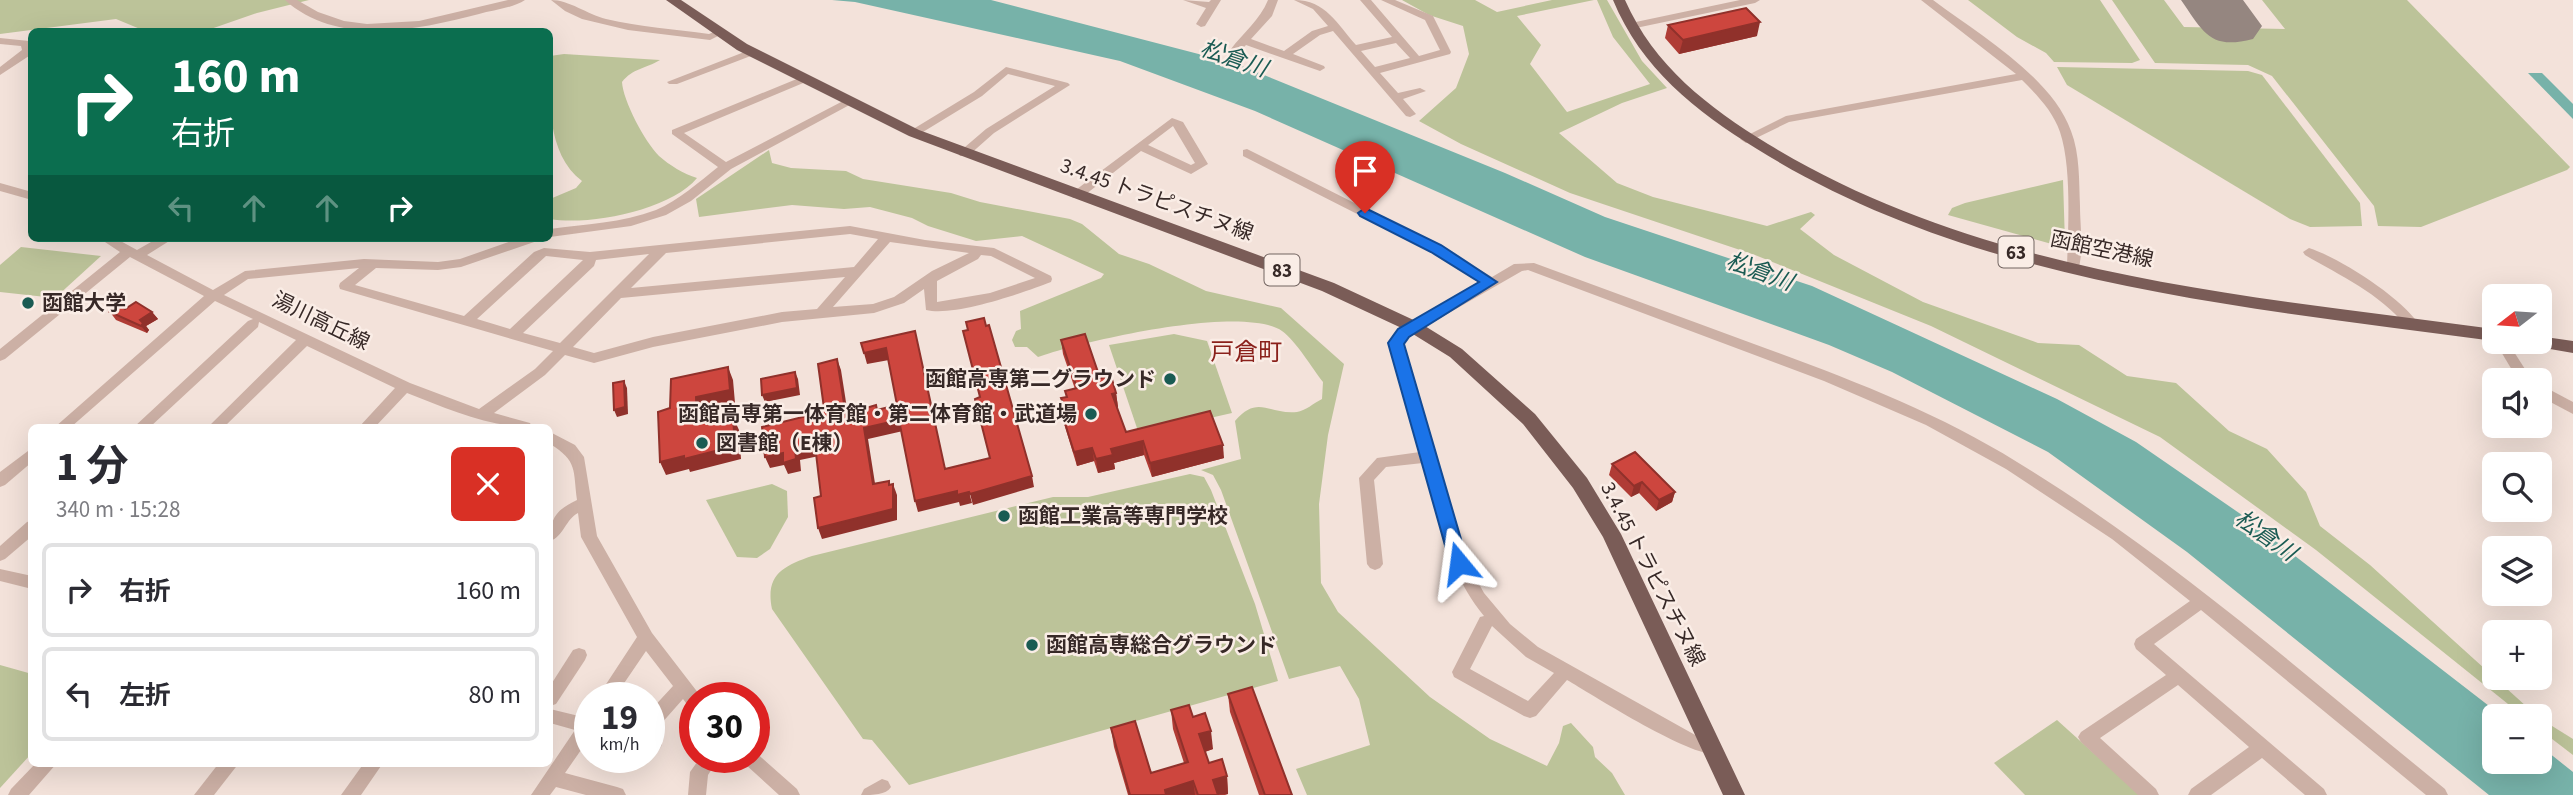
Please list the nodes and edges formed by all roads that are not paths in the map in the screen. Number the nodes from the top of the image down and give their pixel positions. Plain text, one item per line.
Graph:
1 (290, 0) edge
2 (520, 0) edge
3 (556, 0) edge
4 (672, 0) edge
5 (1188, 0) edge
6 (1273, 0) edge
7 (1299, 0) edge
8 (1365, 0) edge
9 (1386, 0) edge
10 (1619, 0) edge
11 (1631, 0) edge
12 (1755, 0) edge
13 (1926, 0) edge
14 (1214, 3) edge
15 (1201, 24) dead end
16 (1637, 25) junction
17 (1336, 27) junction
18 (721, 32) junction
19 (1398, 39) junction
20 (0, 41) edge
21 (1355, 49) junction
22 (752, 52) junction
23 (1285, 55) junction
24 (1416, 60) junction
25 (1320, 68) dead end
26 (1374, 71) junction
27 (0, 72) edge
28 (2024, 76) junction
29 (804, 79) junction
30 (673, 82) dead end
31 (1420, 91) dead end
32 (1396, 97) junction
33 (849, 102) junction
34 (1410, 114) dead end
35 (914, 133) junction
36 (1751, 137) junction
37 (1140, 146) junction
38 (964, 153) junction
39 (1247, 153) dead end
40 (721, 164) dead end
41 (0, 187) edge
42 (28, 195) edge
43 (1077, 195) junction
44 (553, 233) edge
45 (887, 237) junction
46 (149, 242) edge
47 (520, 242) edge
48 (130, 246) edge
49 (663, 248) junction
50 (979, 249) junction
51 (2309, 252) dead end
52 (590, 256) junction
53 (2073, 262) junction
54 (372, 264) junction
55 (858, 271) junction
56 (930, 279) junction
57 (1490, 282) junction
58 (616, 294) junction
59 (214, 295) junction
60 (821, 313) junction
61 (2407, 318) junction
62 (468, 320) junction
63 (253, 324) dead end
64 (1414, 327) junction
65 (2482, 327) edge
66 (2552, 333) edge
67 (513, 334) junction
68 (2573, 336) edge
69 (306, 339) junction
70 (2552, 344) edge
71 (2573, 347) edge
72 (560, 349) junction
73 (0, 356) edge
74 (405, 387) junction
75 (2552, 397) edge
76 (2573, 409) edge
77 (481, 415) junction
78 (65, 424) edge
79 (144, 424) edge
80 (218, 424) edge
81 (369, 424) edge
82 (513, 424) edge
83 (553, 439) edge
84 (28, 457) edge
85 (1430, 457) junction
86 (0, 481) edge
87 (584, 503) junction
88 (28, 530) edge
89 (553, 531) edge
90 (0, 555) edge
91 (1374, 564) dead end
92 (0, 575) edge
93 (28, 582) edge
94 (2202, 601) junction
95 (1486, 622) dead end
96 (646, 638) junction
97 (579, 655) dead end
98 (2178, 676) junction
99 (1560, 677) dead end
100 (616, 682) edge
101 (679, 683) edge
102 (679, 691) edge
103 (553, 694) edge
104 (665, 705) edge
105 (553, 717) edge
106 (574, 721) edge
107 (574, 745) edge
108 (2263, 747) junction
109 (1711, 748) junction
110 (44, 767) edge
111 (227, 767) edge
112 (371, 767) edge
113 (699, 773) edge
114 (767, 773) edge
115 (552, 778) junction
116 (17, 795) edge
117 (203, 795) edge
118 (350, 795) edge
119 (540, 795) edge
120 (617, 795) edge
121 (697, 795) edge
122 (791, 795) edge
123 (1734, 795) edge
124 (2150, 795) edge
125 (2197, 795) edge
126 (2318, 795) edge
127 (2437, 795) edge

1 - 2 street
3 - 18 street
4 - 18 main road, 3.4.45 トラピスチヌ線 / 83
5 - 14 street
6 - 23 street
7 - 17 street
8 - 19 street
9 - 24 street
10 - 16 main road, 函館空港線 / 63
11 - 16 main road, 函館空港線 / 63
12 - 16 street
13 - 28 street
14 - 15 street
16 - 36 main road, 函館空港線 / 63
17 - 21 street
17 - 23 street
18 - 22 main road, 3.4.45 トラピスチヌ線 / 83
19 - 21 street
19 - 24 street
20 - 27 street
21 - 26 street
22 - 29 main road, 3.4.45 トラピスチヌ線 / 83
22 - 30 street
23 - 25 street
24 - 26 street
26 - 32 street
28 - 36 street
28 - 53 street
29 - 33 main road, 3.4.45 トラピスチヌ線 / 83
29 - 40 street
31 - 32 street
32 - 34 street
33 - 35 main road, 3.4.45 トラピスチヌ線 / 83
33 - 44 street
35 - 38 main road, 3.4.45 トラピスチヌ線 / 83
35 - 38 street
36 - 53 main road, 函館空港線 / 63
37 - 37 street
37 - 43 street
38 - 43 main road, 3.4.45 トラピスチヌ線 / 83
39 - 57 street
41 - 42 street
43 - 64 main road, 3.4.45 トラピスチヌ線 / 83
45 - 49 street
45 - 50 street
45 - 55 street
46 - 48 street
47 - 54 street
48 - 59 street, 湯川高丘線
48 - 73 street
49 - 52 street
49 - 58 street
50 - 56 street
50 - 56 street
51 - 61 street
52 - 62 street
52 - 67 street
53 - 61 main road, 函館空港線 / 63
54 - 59 street
54 - 62 street
55 - 58 street
55 - 60 street
56 - 60 street
57 - 64 street
57 - 94 street
58 - 72 street
59 - 69 street, 湯川高丘線
59 - 78 street
60 - 72 street
61 - 65 main road, 函館空港線 / 63
62 - 67 street
63 - 79 street
64 - 85 street
64 - 109 main road, 3.4.45 トラピスチヌ線 / 83
66 - 68 main road
67 - 72 street
69 - 74 street, 湯川高丘線
69 - 80 street
70 - 71 main road
72 - 77 street
74 - 77 street, 湯川高丘線
74 - 81 street
75 - 76 street
77 - 82 street, 湯川高丘線
83 - 87 street
84 - 86 street
85 - 91 street
85 - 109 street
87 - 89 street
87 - 96 street
88 - 90 street
92 - 93 street
94 - 98 street
94 - 127 street
95 - 99 street
96 - 100 street
96 - 101 street
97 - 103 street
98 - 108 street
98 - 124 street
102 - 104 street
105 - 106 street
107 - 115 street
108 - 125 street
108 - 126 street
109 - 123 main road, 3.4.45 トラピスチヌ線 / 83
110 - 116 street
111 - 117 street
112 - 118 street
113 - 121 street
114 - 122 street
115 - 119 street
115 - 120 street

